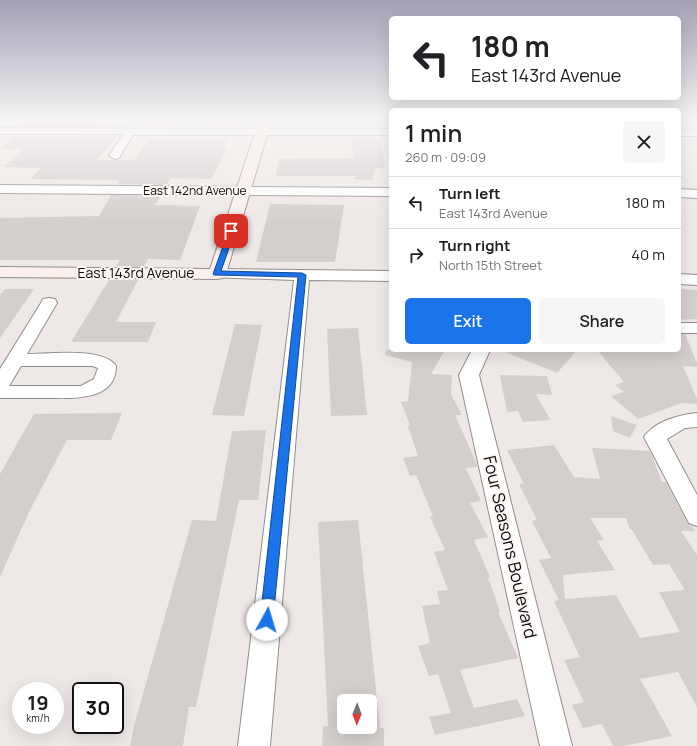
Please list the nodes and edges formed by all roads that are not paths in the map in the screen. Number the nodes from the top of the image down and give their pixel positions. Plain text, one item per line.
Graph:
1 (254, 156) edge
2 (0, 189) edge
3 (243, 191) junction
4 (389, 192) edge
5 (681, 193) edge
6 (697, 194) edge
7 (0, 272) edge
8 (217, 274) junction
9 (302, 275) junction
10 (389, 276) edge
11 (681, 279) edge
12 (697, 280) edge
13 (50, 303) dead end
14 (681, 328) edge
15 (697, 328) edge
16 (480, 352) edge
17 (15, 360) junction
18 (0, 385) edge
19 (0, 392) edge
20 (697, 420) edge
21 (697, 517) edge
22 (254, 746) edge
23 (556, 746) edge

1 - 3 street
2 - 3 street, East 142nd Avenue
3 - 4 street, East 142nd Avenue
3 - 8 street
5 - 6 street
7 - 8 street, East 143rd Avenue
8 - 9 street, East 143rd Avenue
9 - 10 street, East 143rd Avenue
9 - 22 street
11 - 12 street
13 - 17 street
14 - 15 street
16 - 23 street, Four Seasons Boulevard
17 - 18 street
17 - 19 street
20 - 21 street

